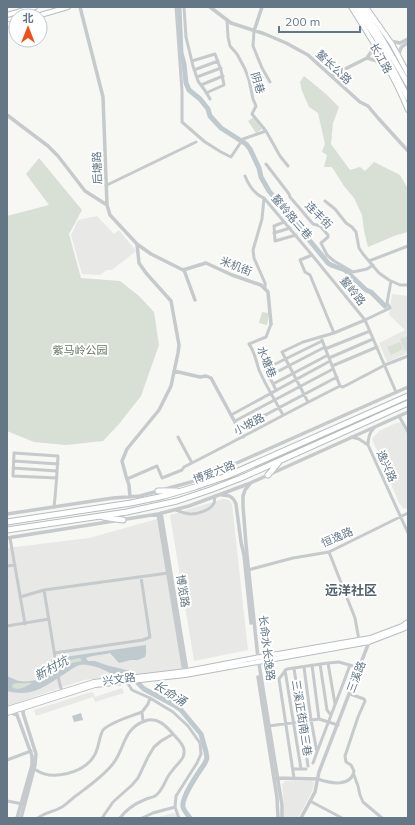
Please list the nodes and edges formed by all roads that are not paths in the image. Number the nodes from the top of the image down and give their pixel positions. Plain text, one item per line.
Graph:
1 (68, 7) edge
2 (80, 7) edge
3 (176, 7) edge
4 (184, 7) edge
5 (210, 7) edge
6 (262, 7) edge
7 (351, 7) edge
8 (355, 7) edge
9 (361, 7) edge
10 (366, 7) edge
11 (48, 13) edge
12 (227, 20) junction
13 (254, 31) junction
14 (408, 39) edge
15 (391, 42) junction
16 (408, 43) edge
17 (374, 44) junction
18 (398, 54) junction
19 (367, 58) junction
20 (192, 61) junction
21 (218, 61) junction
22 (384, 63) junction
23 (221, 68) junction
24 (194, 70) junction
25 (408, 74) edge
26 (223, 76) junction
27 (331, 76) junction
28 (197, 77) junction
29 (270, 82) dead end
30 (408, 84) edge
31 (201, 85) junction
32 (206, 93) junction
33 (408, 98) edge
34 (210, 99) dead end
35 (408, 110) edge
36 (7, 115) edge
37 (266, 130) junction
38 (196, 142) dead end
39 (408, 151) edge
40 (266, 164) dead end
41 (288, 166) dead end
42 (245, 176) dead end
43 (106, 185) junction
44 (264, 198) junction
45 (325, 201) dead end
46 (107, 205) junction
47 (284, 222) junction
48 (290, 228) junction
49 (274, 233) junction
50 (296, 235) junction
51 (137, 244) junction
52 (408, 246) edge
53 (312, 254) junction
54 (369, 261) junction
55 (373, 265) junction
56 (184, 270) junction
57 (391, 281) junction
58 (408, 285) edge
59 (265, 289) junction
60 (195, 300) dead end
61 (365, 320) junction
62 (271, 324) joint
63 (370, 331) junction
64 (334, 332) junction
65 (321, 339) junction
66 (373, 339) junction
67 (377, 347) junction
68 (325, 348) junction
69 (408, 356) edge
70 (329, 358) junction
71 (285, 359) junction
72 (385, 365) junction
73 (289, 366) junction
74 (333, 367) junction
75 (174, 371) junction
76 (293, 373) junction
77 (269, 376) junction
78 (337, 377) junction
79 (296, 380) junction
80 (273, 384) junction
81 (340, 386) junction
82 (300, 387) junction
83 (408, 387) edge
84 (276, 390) junction
85 (396, 392) junction
86 (271, 393) junction
87 (304, 394) junction
88 (408, 394) edge
89 (275, 400) junction
90 (308, 402) junction
91 (406, 404) edge
92 (279, 407) junction
93 (408, 412) edge
94 (231, 415) junction
95 (283, 415) junction
96 (400, 416) junction
97 (235, 421) junction
98 (375, 427) junction
99 (239, 429) junction
100 (408, 432) edge
101 (178, 437) dead end
102 (243, 437) junction
103 (351, 437) junction
104 (368, 445) junction
105 (280, 460) junction
106 (14, 461) junction
107 (192, 463) junction
108 (58, 464) junction
109 (13, 468) junction
110 (57, 471) junction
111 (268, 475) junction
112 (56, 478) junction
113 (127, 479) junction
114 (252, 482) junction
115 (184, 490) junction
116 (158, 491) junction
117 (219, 495) junction
118 (130, 497) junction
119 (214, 497) junction
120 (54, 507) junction
121 (176, 510) junction
122 (408, 513) edge
123 (7, 514) edge
124 (160, 514) junction
125 (98, 516) junction
126 (400, 516) junction
127 (123, 520) junction
128 (7, 522) edge
129 (7, 530) edge
130 (408, 534) edge
131 (9, 538) edge
132 (329, 552) junction
133 (15, 565) junction
134 (7, 566) edge
135 (247, 570) junction
136 (168, 573) junction
137 (141, 576) junction
138 (44, 590) junction
139 (20, 597) junction
140 (49, 619) junction
141 (408, 622) edge
142 (25, 624) junction
143 (7, 626) edge
144 (408, 626) edge
145 (359, 640) junction
146 (369, 642) junction
147 (54, 655) junction
148 (257, 660) junction
149 (328, 663) junction
150 (320, 664) junction
151 (312, 665) junction
152 (350, 665) junction
153 (304, 667) junction
154 (294, 668) junction
155 (360, 668) junction
156 (285, 670) junction
157 (186, 673) junction
158 (129, 680) junction
159 (62, 692) junction
160 (350, 694) junction
161 (150, 698) junction
162 (335, 704) junction
163 (24, 708) junction
164 (8, 711) edge
165 (142, 712) junction
166 (331, 715) junction
167 (319, 719) junction
168 (311, 720) junction
169 (143, 722) junction
170 (302, 722) junction
171 (328, 722) junction
172 (293, 723) junction
173 (286, 724) junction
174 (338, 725) junction
175 (269, 726) junction
176 (173, 734) junction
177 (36, 737) dead end
178 (31, 739) junction
179 (26, 741) junction
180 (33, 751) junction
181 (317, 752) junction
182 (7, 760) edge
183 (312, 763) dead end
184 (34, 769) junction
185 (292, 769) junction
186 (301, 769) junction
187 (354, 776) junction
188 (276, 778) junction
189 (294, 778) junction
190 (318, 779) junction
191 (310, 800) junction
192 (7, 801) edge
193 (23, 804) junction
194 (175, 807) junction
195 (18, 818) edge
196 (21, 818) edge
197 (38, 818) edge
198 (102, 818) edge
199 (120, 818) edge
200 (142, 818) edge
201 (179, 818) edge
202 (278, 818) edge
203 (282, 818) edge
204 (300, 818) edge
205 (342, 818) edge
206 (382, 818) edge

1 - 11 main road
2 - 43 street, 后塘路
3 - 37 street
4 - 20 street
5 - 12 street, 鳌长公路
6 - 13 street
7 - 17 main road, 长江路
8 - 33 highway, 长江路
9 - 30 highway, 长江路
10 - 15 main road, 长江路
12 - 13 street, 鳌长公路
12 - 37 street, 阴巷
13 - 27 street, 鳌长公路
13 - 29 street
14 - 15 street
15 - 18 main road, 长江路
16 - 18 street
17 - 19 street
17 - 22 main road, 长江路
18 - 25 main road, 长江路
19 - 22 street
19 - 27 street
20 - 21 street
20 - 24 street
21 - 23 street
21 - 24 street
22 - 35 main road, 长江路
23 - 26 street
23 - 28 street
24 - 28 street
26 - 31 street
26 - 32 street
27 - 39 street, 鳌长公路
28 - 31 street
31 - 32 street
32 - 34 street
36 - 46 street
37 - 41 street, 阴巷
38 - 43 street
40 - 55 street, 连丰街
42 - 44 street, 鳌岭路二巷
43 - 46 street, 后塘路
44 - 47 street, 鳌岭路二巷
44 - 59 street
45 - 54 street
46 - 51 street, 后塘路
47 - 48 street, 鳌岭路二巷
47 - 49 street
48 - 49 street
48 - 50 street, 鳌岭路二巷
49 - 50 street
50 - 53 street, 鳌岭路二巷
51 - 56 street, 后塘路
51 - 75 street
52 - 54 street
53 - 61 street, 鳌岭路
53 - 64 street, 鳌岭路二巷
54 - 55 street
55 - 57 street
56 - 59 street, 米机街
56 - 60 street
57 - 58 street
57 - 61 street
59 - 62 street
61 - 63 street
61 - 64 street, 鳌岭路
62 - 86 street, 水塘巷
63 - 66 street
63 - 68 street
64 - 65 street, 鳌岭路
65 - 68 street
65 - 71 street
65 - 71 street
66 - 67 street
66 - 70 street
67 - 72 street
67 - 74 street
68 - 70 street
68 - 73 street
69 - 72 street, 小坡路
70 - 74 street
70 - 76 street
70 - 79 street
71 - 73 street
71 - 77 street
72 - 81 street, 小坡路
72 - 85 street
73 - 76 street
73 - 77 street
74 - 78 street
74 - 82 street
75 - 94 street
75 - 113 street
76 - 79 street
76 - 80 street
77 - 80 street
78 - 81 street
78 - 87 street
79 - 82 street
79 - 84 street
80 - 84 street
81 - 90 street, 小坡路
82 - 87 street
82 - 89 street
83 - 85 street, 博爱六路
84 - 86 street
85 - 116 street, 博爱六路
86 - 89 street, 水塘巷
86 - 94 street
87 - 90 street
87 - 92 street
88 - 115 highway, 博爱六路
89 - 92 street, 水塘巷
89 - 97 street
90 - 95 street, 小坡路
91 - 105 highway, 博爱六路
92 - 95 street, 水塘巷
92 - 99 street
93 - 96 street
94 - 97 street
95 - 102 street, 小坡路
96 - 98 street
96 - 100 street
97 - 99 street
98 - 103 street
98 - 104 street, 逸兴路
99 - 102 street
101 - 107 street
102 - 107 street, 小坡路
103 - 104 street
103 - 111 street
104 - 126 street, 逸兴路
105 - 111 highway
105 - 125 highway, 博爱六路
106 - 108 street
106 - 108 street
106 - 109 street
107 - 113 street, 小坡路
108 - 110 street
109 - 110 street
109 - 112 street
110 - 112 street
111 - 114 street
112 - 120 street
113 - 118 street
114 - 117 street
114 - 135 street, 长命水长逸路
115 - 116 highway
115 - 128 highway, 博爱六路
116 - 118 street, 博爱六路
117 - 119 street
117 - 135 street, 长命水长逸路
118 - 120 street, 博爱六路
119 - 121 street
119 - 121 street
120 - 123 street, 博爱六路
121 - 124 street
122 - 126 street, 恒逸路
124 - 127 street
124 - 136 street, 博览路
124 - 157 street, 博览路
125 - 127 highway
125 - 129 highway, 博爱六路
126 - 130 street, 逸兴路
126 - 132 street, 恒逸路
127 - 131 street
131 - 133 street
132 - 135 street, 恒逸路
132 - 145 street
133 - 134 street
133 - 139 street
135 - 148 street, 长命水长逸路
136 - 137 street
136 - 157 street, 博览路
137 - 138 street
137 - 147 street
138 - 139 street
138 - 140 street
139 - 142 street
140 - 142 street
140 - 147 street
141 - 145 main road
142 - 143 street
144 - 146 main road
145 - 148 main road
146 - 148 main road, 三溪路
146 - 155 street, 三溪路
147 - 159 street
148 - 157 main road, 兴文路
148 - 175 street, 长命水长逸路
148 - 188 street, 长命水长逸路
149 - 150 street
149 - 152 street
149 - 162 street
150 - 151 street
150 - 166 street
151 - 153 street
151 - 167 street
152 - 155 street
152 - 162 street
153 - 154 street
153 - 168 street
154 - 156 street
154 - 170 street
155 - 160 street, 三溪路
156 - 172 street, 三溪正街南三巷
156 - 173 street
157 - 158 main road, 兴文路
158 - 159 main road, 兴文路
158 - 161 street
158 - 163 main road, 兴文路
159 - 164 main road, 兴文路
160 - 174 street, 三溪路
160 - 187 street
161 - 165 street
161 - 194 street
162 - 166 street
163 - 164 main road, 兴文路
163 - 178 street
164 - 179 street
165 - 169 street
165 - 184 street
166 - 171 street
167 - 168 street
167 - 171 street
168 - 170 street
168 - 181 street
169 - 176 street
169 - 197 street
170 - 172 street
170 - 186 street
171 - 174 street
171 - 181 street
172 - 173 street
172 - 186 street, 三溪正街南三巷
173 - 175 street
173 - 185 street
174 - 190 street, 三溪路
175 - 188 street, 长命水长逸路
176 - 198 street
176 - 199 street
177 - 178 street
178 - 179 street
178 - 180 street
179 - 180 street
180 - 182 street
180 - 184 street
180 - 184 street
181 - 183 street
184 - 193 street
185 - 186 street
185 - 189 street
187 - 190 street
187 - 206 street
188 - 189 street
188 - 202 street, 长命水长逸路
188 - 203 street, 长命水长逸路
189 - 190 street
190 - 191 street, 三溪路
191 - 204 street, 三溪路
191 - 205 street
192 - 193 street
193 - 195 street
193 - 196 street
194 - 200 street
194 - 201 street

